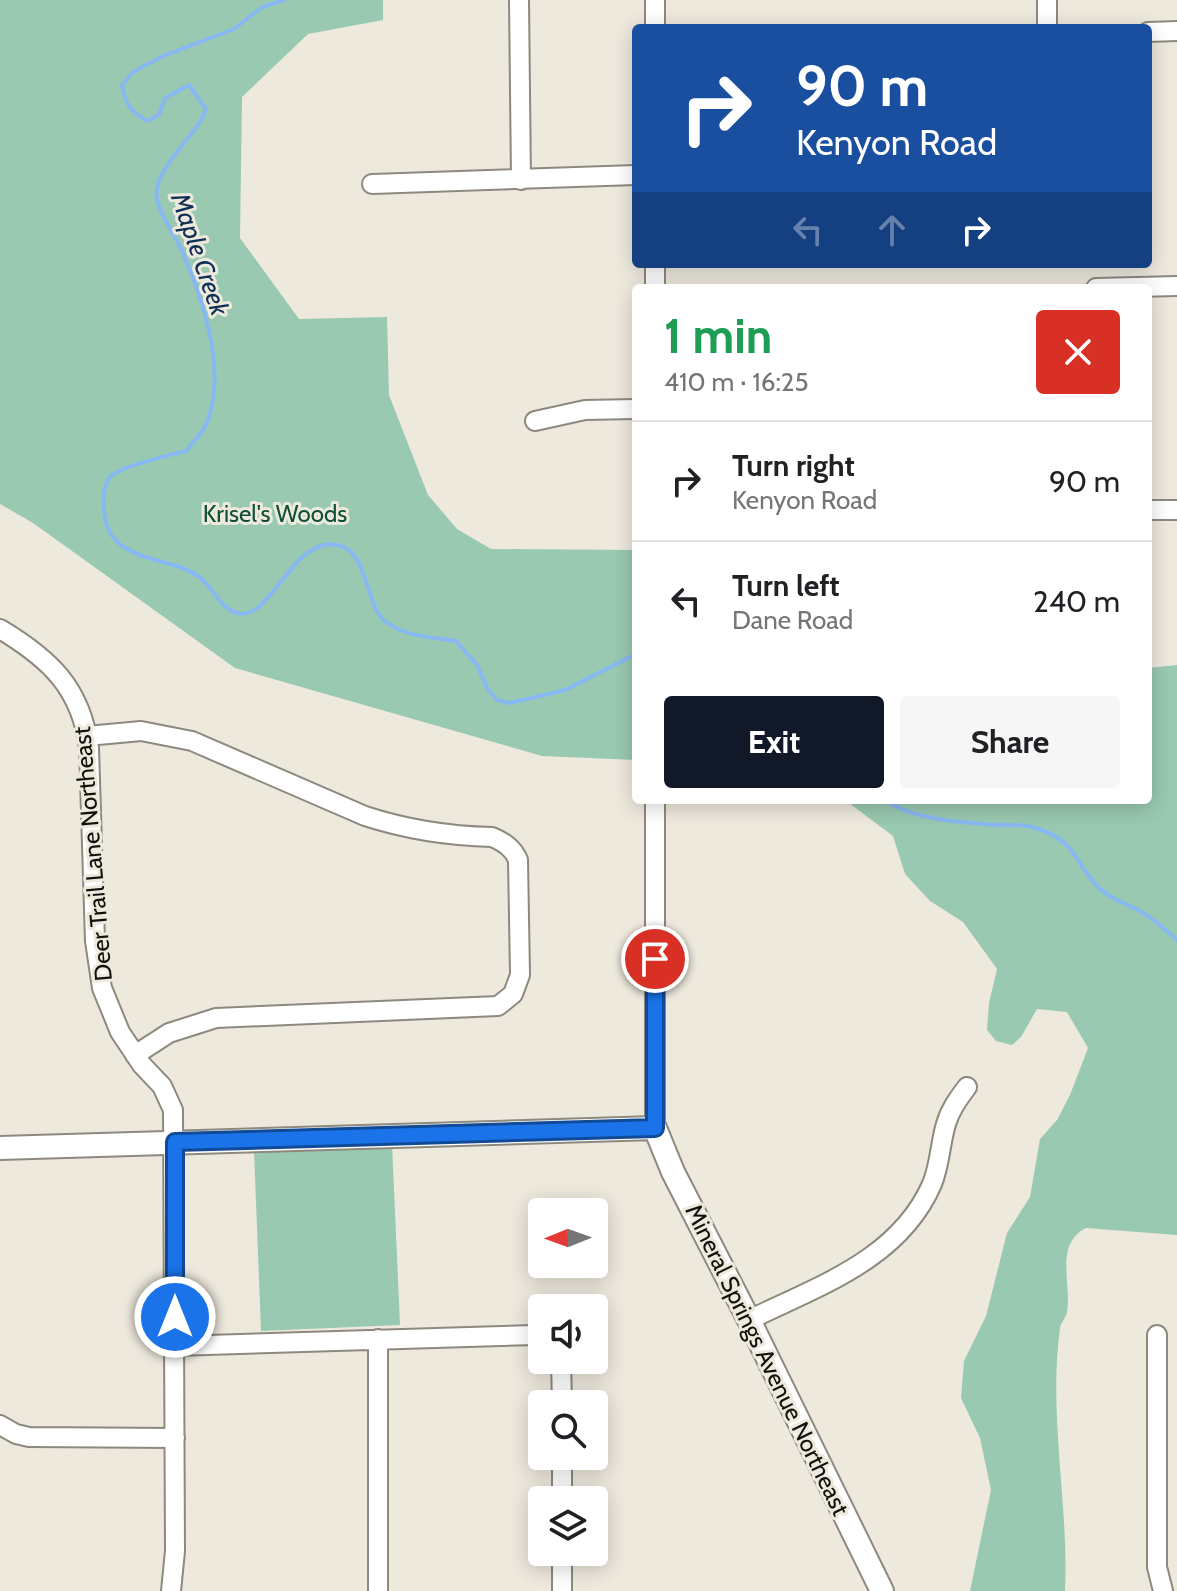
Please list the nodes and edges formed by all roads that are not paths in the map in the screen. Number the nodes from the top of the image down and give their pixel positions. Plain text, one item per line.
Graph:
1 (519, 0) edge
2 (655, 0) edge
3 (1047, 0) edge
4 (655, 24) edge
5 (1047, 24) edge
6 (1177, 31) edge
7 (1152, 32) edge
8 (632, 175) edge
9 (521, 180) junction
10 (372, 184) dead end
11 (1177, 286) edge
12 (1152, 287) edge
13 (632, 409) edge
14 (535, 421) dead end
15 (1152, 510) edge
16 (1177, 510) edge
17 (0, 629) edge
18 (87, 736) junction
19 (655, 804) edge
20 (135, 1055) junction
21 (967, 1087) dead end
22 (655, 1128) junction
23 (175, 1142) junction
24 (0, 1148) edge
25 (749, 1320) junction
26 (528, 1335) edge
27 (1157, 1335) dead end
28 (378, 1339) junction
29 (175, 1346) junction
30 (0, 1425) edge
31 (175, 1438) junction
32 (562, 1566) edge
33 (171, 1591) edge
34 (378, 1591) edge
35 (562, 1591) edge
36 (882, 1591) edge
37 (1163, 1591) edge

1 - 9 street
2 - 4 street
3 - 5 street
6 - 7 street
8 - 9 street
9 - 10 street
11 - 12 street
13 - 14 street
15 - 16 street
17 - 18 street, Deer Trail Lane Northeast
18 - 20 street, Deer Trail Lane Northeast
18 - 20 street
19 - 22 street
20 - 23 street, Deer Trail Lane Northeast
21 - 25 street
22 - 23 main road
22 - 25 main road, Mineral Springs Avenue Northeast
23 - 24 main road
23 - 29 street, Deer Trail Lane Northeast
25 - 36 main road, Mineral Springs Avenue Northeast
26 - 28 street
27 - 37 street
28 - 29 street
28 - 34 street
29 - 31 street, Deer Trail Lane Northeast
30 - 31 street
31 - 33 street, Deer Trail Lane Northeast
32 - 35 street

